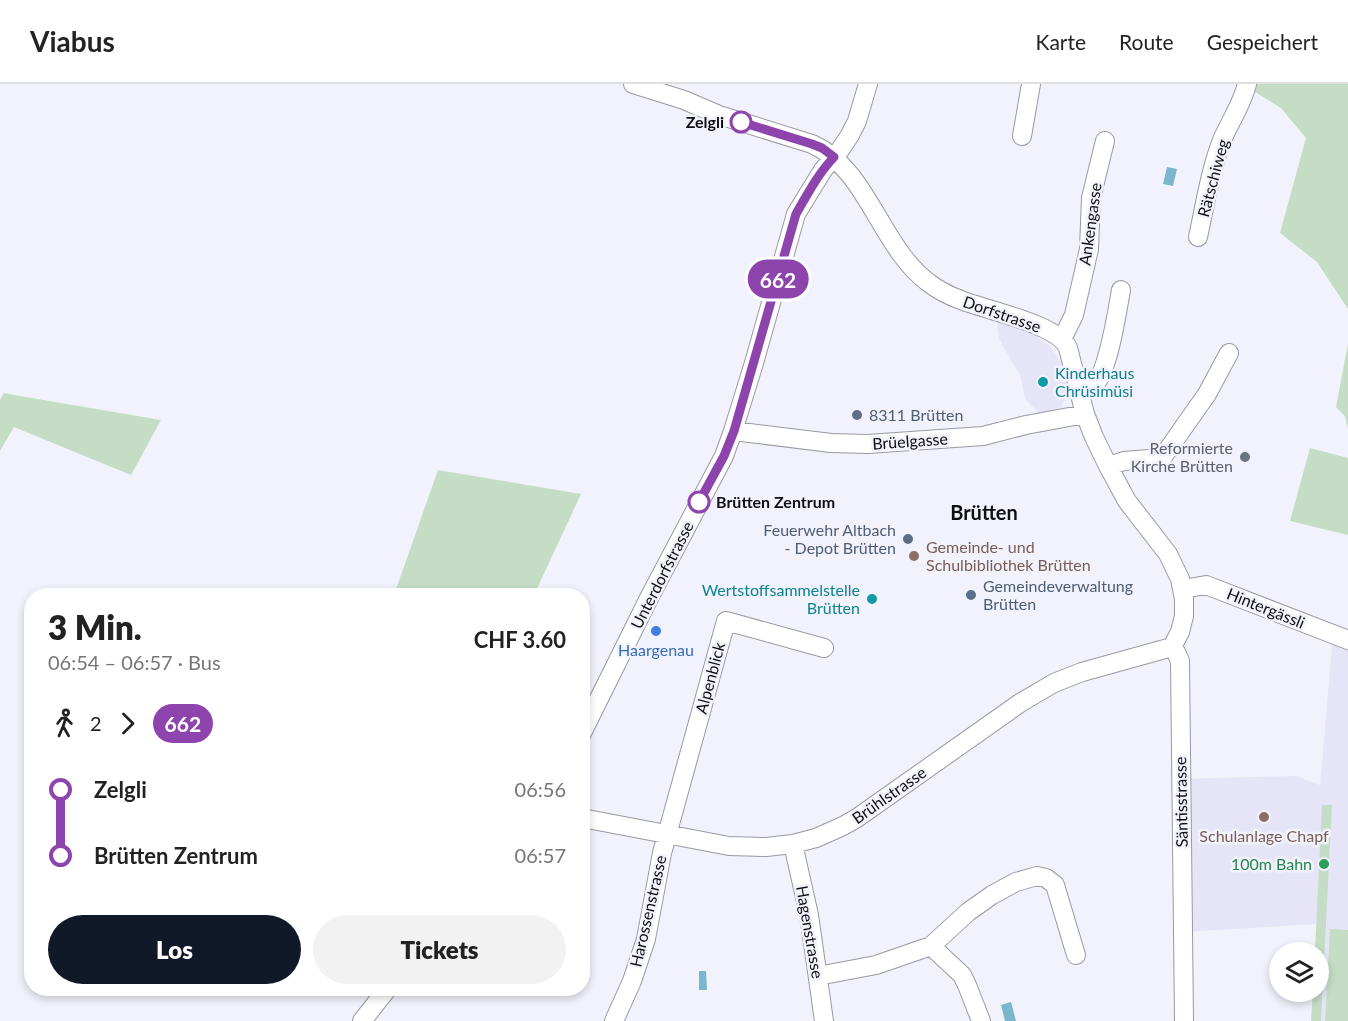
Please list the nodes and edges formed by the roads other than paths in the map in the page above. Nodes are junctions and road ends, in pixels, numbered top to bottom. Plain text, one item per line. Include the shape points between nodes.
1 (633, 84) edge
2 (868, 84) edge
3 (1031, 84) edge
4 (1246, 86) edge
5 (1022, 136) dead end
6 (1105, 141) dead end
7 (834, 157) junction
8 (1198, 237) dead end
9 (1120, 290) dead end
10 (1062, 339) junction
11 (1229, 353) dead end
12 (1080, 392) junction
13 (1086, 414) junction
14 (734, 431) junction
15 (1108, 466) junction
16 (1183, 589) junction
17 (1348, 640) edge
18 (1172, 647) junction
19 (824, 648) dead end
20 (590, 717) edge
21 (590, 819) edge
22 (667, 833) junction
23 (793, 844) junction
24 (932, 946) junction
25 (1076, 955) dead end
26 (818, 976) junction
27 (382, 996) edge
28 (362, 1021) edge
29 (614, 1021) edge
30 (824, 1021) edge
31 (981, 1021) edge
32 (1184, 1021) edge

1 - 7 street via 812,144
2 - 7 street, Unterdorfstrasse via 854,128
3 - 5 street
4 - 8 street, Rätschiweg via 1215,161
6 - 10 street, Ankengasse via 1091,198 1089,249 1074,315
7 - 10 street, Dorfstrasse via 903,257 930,284 954,298 1029,322
7 - 14 street, Unterdorfstrasse via 796,214
9 - 12 street via 1102,372 1094,385
10 - 12 street, Dorfstrasse
11 - 15 street via 1212,386 1162,458
12 - 13 street, Dorfstrasse
13 - 14 street, Brüelgasse via 983,436 868,444
13 - 15 street, Dorfstrasse
14 - 20 street, Unterdorfstrasse
15 - 16 street, Dorfstrasse via 1127,501 1168,554
16 - 17 street, Hintergässli via 1206,585
16 - 18 street via 1183,624
18 - 23 street, Brühlstrasse via 1054,683 850,822
18 - 32 street, Säntisstrasse via 1180,661
19 - 22 street, Alpenblick via 726,621
21 - 22 street, Brühlstrasse
22 - 23 street, Brühlstrasse via 729,846
22 - 29 street, Harossenstrasse via 646,939
23 - 26 street, Hagenstrasse
24 - 25 street via 992,895 1037,876 1055,885
24 - 26 street via 876,965
24 - 31 street via 962,975
26 - 30 street, Hagenstrasse
27 - 28 street

